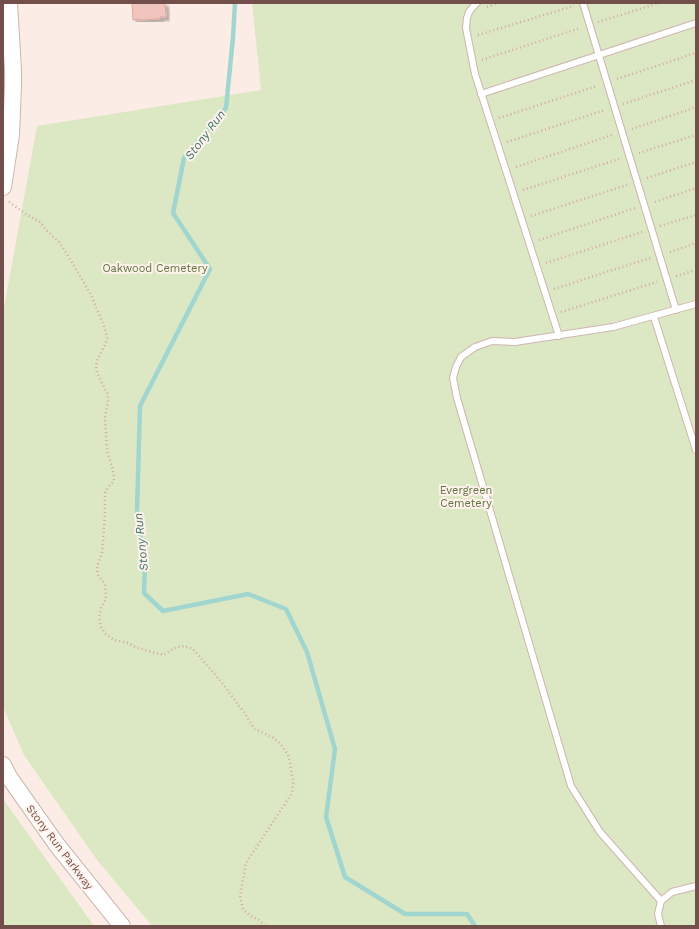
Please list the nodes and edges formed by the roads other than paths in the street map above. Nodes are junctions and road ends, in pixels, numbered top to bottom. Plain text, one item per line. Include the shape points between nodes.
1 (9, 3) edge
2 (477, 3) edge
3 (583, 3) edge
4 (696, 23) edge
5 (598, 55) junction
6 (481, 94) junction
7 (3, 187) edge
8 (696, 304) edge
9 (676, 310) junction
10 (654, 317) junction
11 (559, 336) junction
12 (696, 450) edge
13 (3, 765) edge
14 (696, 886) edge
15 (661, 900) junction
16 (122, 926) edge
17 (661, 926) edge

1 - 7 street via 13,70 11,135
2 - 6 lane via 467,18 466,28
3 - 5 lane
4 - 5 lane
5 - 6 lane
5 - 9 lane
6 - 11 lane
8 - 9 lane
9 - 10 lane
10 - 11 lane
10 - 12 lane
11 - 15 lane via 515,342 492,341 475,347 461,357 453,378 571,786 600,832
13 - 16 street, Stony Run Parkway via 57,845
14 - 15 lane via 672,892
15 - 17 lane via 658,914

